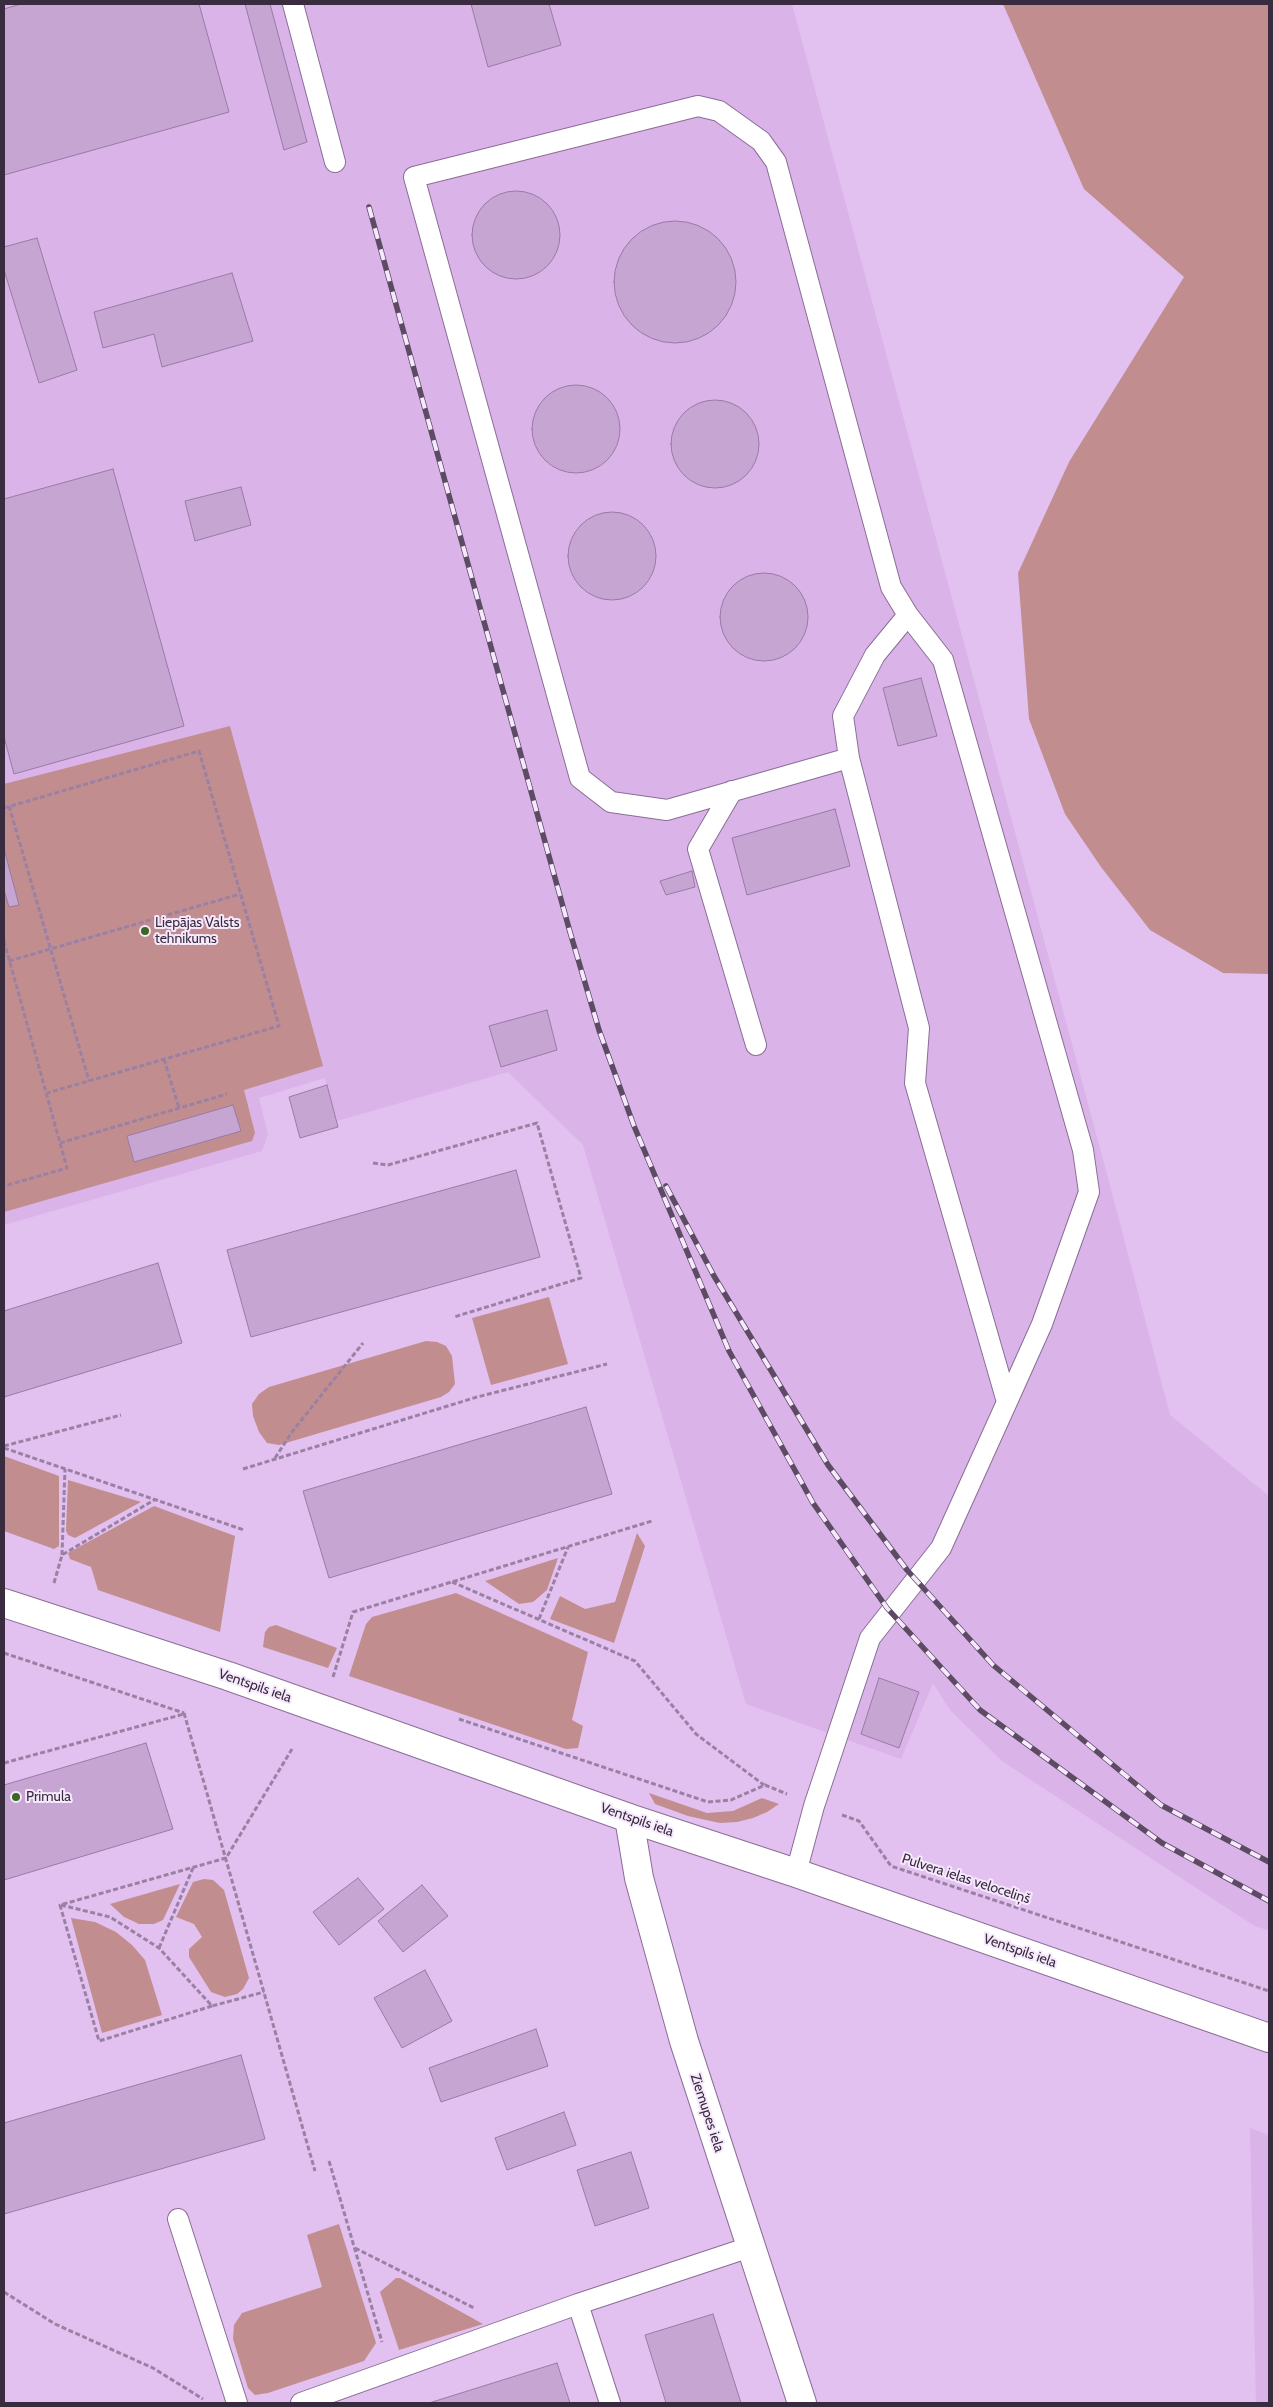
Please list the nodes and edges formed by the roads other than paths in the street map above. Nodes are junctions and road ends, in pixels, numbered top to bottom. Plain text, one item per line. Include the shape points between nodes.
1 (293, 4) edge
2 (335, 162) dead end
3 (908, 615) junction
4 (849, 758) junction
5 (732, 791) junction
6 (756, 1045) dead end
7 (1007, 1402) junction
8 (4, 1603) edge
9 (629, 1818) junction
10 (796, 1873) junction
11 (1269, 2038) edge
12 (178, 2219) dead end
13 (750, 2247) junction
14 (578, 2304) junction
15 (237, 2403) edge
16 (302, 2403) edge
17 (610, 2403) edge
18 (802, 2403) edge

1 - 2 lane
3 - 4 lane via 875,656 843,716
3 - 5 lane via 891,587 776,162 761,141 719,111 698,106 414,177 580,778 611,802 667,810
3 - 7 lane via 943,660 1084,1158 1089,1192 1042,1324
4 - 5 lane
4 - 7 lane via 919,1028 915,1083
5 - 6 lane via 698,849
7 - 10 lane via 941,1548 870,1638 814,1806
8 - 9 street, Ventspils iela via 228,1676
9 - 10 street, Ventspils iela
9 - 13 street, Ziemupes iela via 639,1878 684,2041
10 - 11 street, Ventspils iela
12 - 15 lane
13 - 14 lane
13 - 18 street, Ziemupes iela
14 - 16 lane
14 - 17 lane

